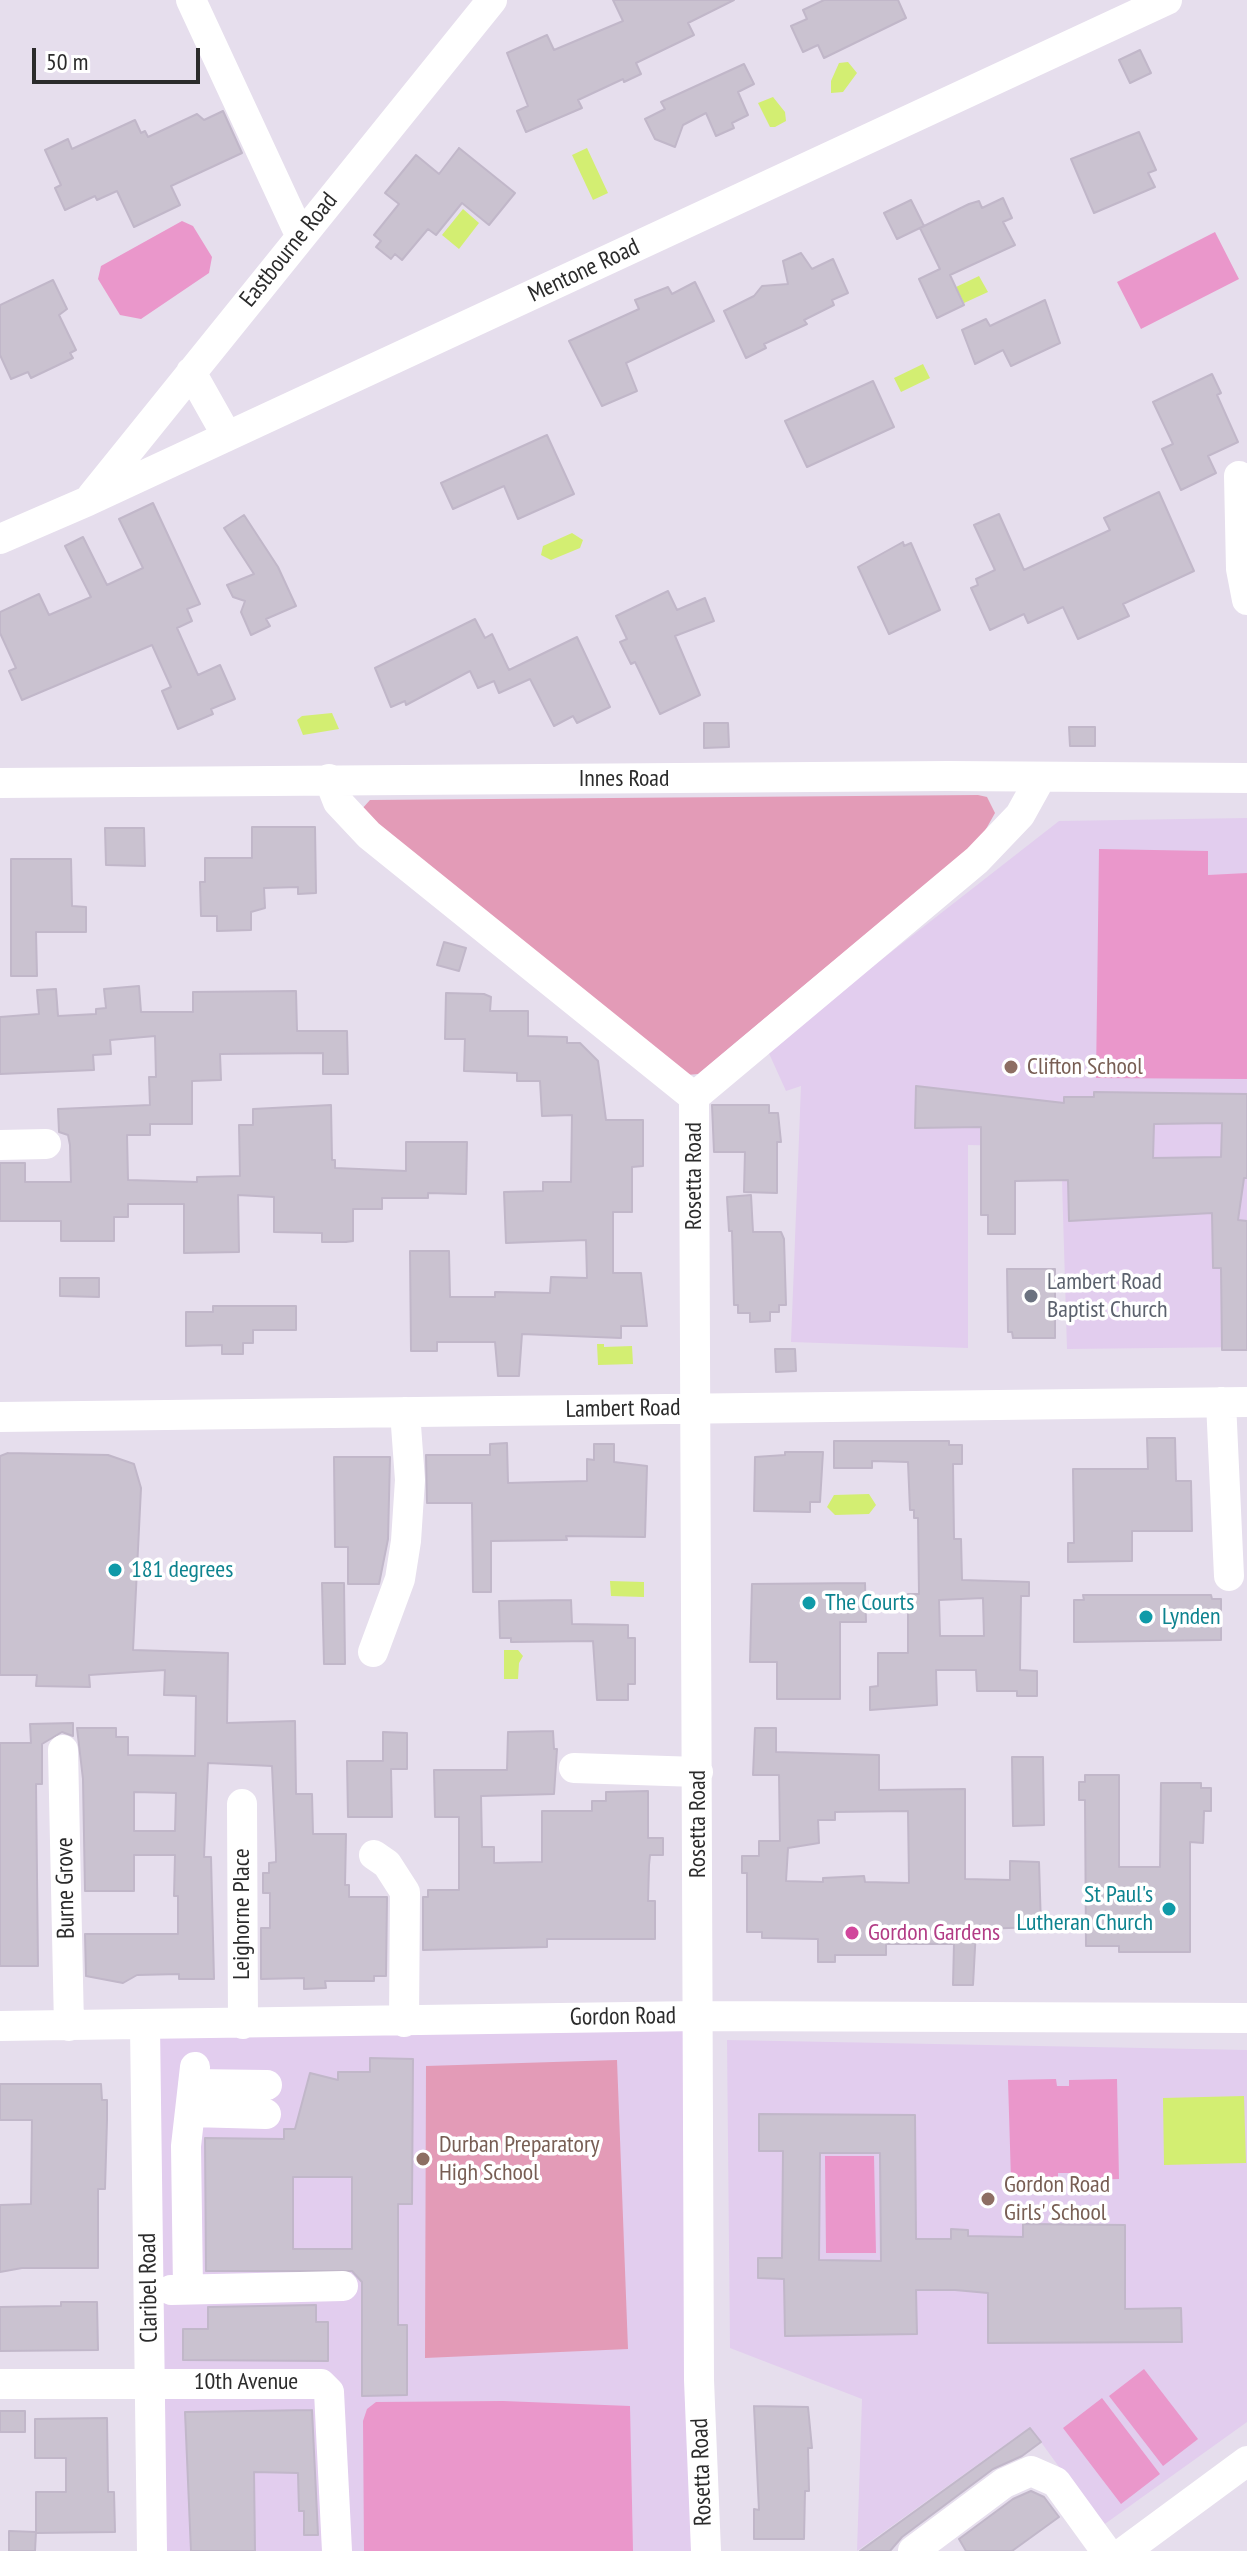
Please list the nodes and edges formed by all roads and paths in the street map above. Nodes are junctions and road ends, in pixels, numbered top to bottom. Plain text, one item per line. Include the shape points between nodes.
1 (191, 0) edge
2 (492, 0) edge
3 (1167, 0) edge
4 (300, 235) junction
5 (191, 372) junction
6 (227, 436) junction
7 (1239, 476) dead end
8 (88, 501) junction
9 (0, 539) edge
10 (1247, 600) edge
11 (1247, 778) edge
12 (329, 779) junction
13 (1040, 779) junction
14 (0, 783) edge
15 (694, 1097) junction
16 (46, 1144) dead end
17 (0, 1145) edge
18 (1234, 1402) edge
19 (695, 1408) junction
20 (405, 1412) junction
21 (0, 1417) edge
22 (1229, 1576) dead end
23 (373, 1652) dead end
24 (63, 1750) dead end
25 (574, 1768) dead end
26 (698, 1772) junction
27 (242, 1804) dead end
28 (374, 1855) dead end
29 (699, 2016) junction
30 (1247, 2018) edge
31 (404, 2022) junction
32 (243, 2024) junction
33 (0, 2026) edge
34 (69, 2026) junction
35 (145, 2026) junction
36 (267, 2099) dead end
37 (343, 2286) dead end
38 (188, 2288) junction
39 (149, 2293) junction
40 (150, 2383) junction
41 (0, 2384) edge
42 (1247, 2461) edge
43 (1135, 2549) edge
44 (152, 2551) edge
45 (337, 2551) edge
46 (706, 2551) edge
47 (913, 2551) edge
48 (1106, 2551) edge

1 - 4 street
2 - 4 street, Eastbourne Road
3 - 6 street, Mentone Road
4 - 5 street, Eastbourne Road
5 - 6 street
5 - 8 street, Eastbourne Road
6 - 8 street, Mentone Road
7 - 10 street
8 - 9 street, Mentone Road
11 - 13 street, Innes Road
12 - 13 street, Innes Road
12 - 14 street, Innes Road
12 - 15 street, Rosetta Road via 338,802 360,827
13 - 15 street, Rosetta Road via 1011,826 977,860
15 - 19 street, Rosetta Road
16 - 17 street
18 - 19 street, Lambert Road
18 - 22 street
19 - 20 street, Lambert Road
19 - 26 street, Rosetta Road
20 - 21 street, Lambert Road
20 - 23 street via 410,1480 406,1541 400,1579
24 - 34 street, Burne Grove
25 - 26 street
26 - 29 street, Rosetta Road
27 - 32 street, Leighorne Place
28 - 31 street via 387,1864 405,1892
29 - 30 street, Gordon Road
29 - 31 street, Gordon Road
29 - 46 street, Rosetta Road via 699,2380
31 - 32 street, Gordon Road
32 - 35 street, Gordon Road
33 - 34 street, Gordon Road
34 - 35 street, Gordon Road
35 - 39 street, Claribel Road
36 - 38 street via 193,2088 186,2146
37 - 38 street
38 - 39 street
39 - 40 street, Claribel Road
40 - 41 street, 10th Avenue
40 - 44 street, Claribel Road
40 - 45 street, 10th Avenue via 321,2384 329,2392
42 - 43 street
47 - 48 street via 1004,2483 1031,2471 1056,2482

